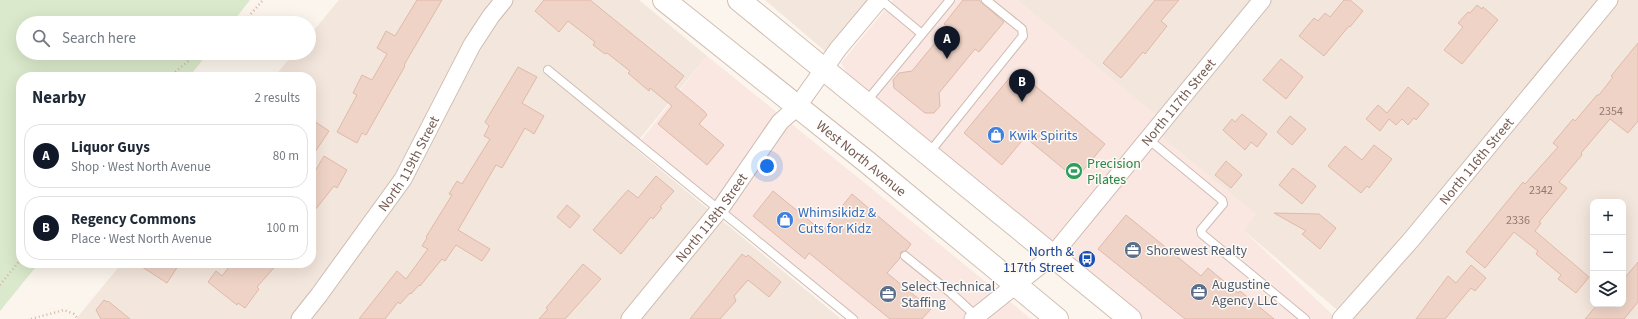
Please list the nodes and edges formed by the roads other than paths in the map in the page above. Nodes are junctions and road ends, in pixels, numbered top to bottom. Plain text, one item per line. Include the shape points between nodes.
1 (504, 0) edge
2 (664, 0) edge
3 (739, 0) edge
4 (880, 0) edge
5 (950, 0) edge
6 (986, 0) edge
7 (1262, 0) edge
8 (1609, 0) edge
9 (922, 34) junction
10 (824, 69) junction
11 (548, 70) dead end
12 (865, 103) junction
13 (797, 107) junction
14 (1148, 139) junction
15 (928, 154) junction
16 (720, 209) junction
17 (905, 256) dead end
18 (1052, 256) junction
19 (1016, 284) junction
20 (976, 318) edge
21 (300, 319) edge
22 (630, 319) edge
23 (853, 319) edge
24 (1057, 319) edge
25 (1130, 319) edge
26 (1305, 319) edge
27 (1340, 319) edge

1 - 21 street, North 119th Street via 472,45 404,180
2 - 13 main road, West North Avenue
3 - 10 main road
4 - 9 lane
4 - 10 street, North 118th Street
5 - 9 lane
6 - 15 lane via 1022,29 1023,36
7 - 14 street, North 117th Street
8 - 27 street, North 116th Street via 1411,240
9 - 12 lane
10 - 12 main road
10 - 13 street, North 118th Street
11 - 16 lane
12 - 15 main road
13 - 16 street, North 118th Street via 780,122
13 - 19 main road, West North Avenue
14 - 18 street, North 117th Street
14 - 26 lane via 1222,200 1223,204 1201,230 1202,234
15 - 18 main road
16 - 22 street, North 118th Street
16 - 23 lane
17 - 20 lane via 951,293
18 - 19 street, North 117th Street
18 - 25 main road
19 - 20 street, North 117th Street
19 - 24 main road, West North Avenue

